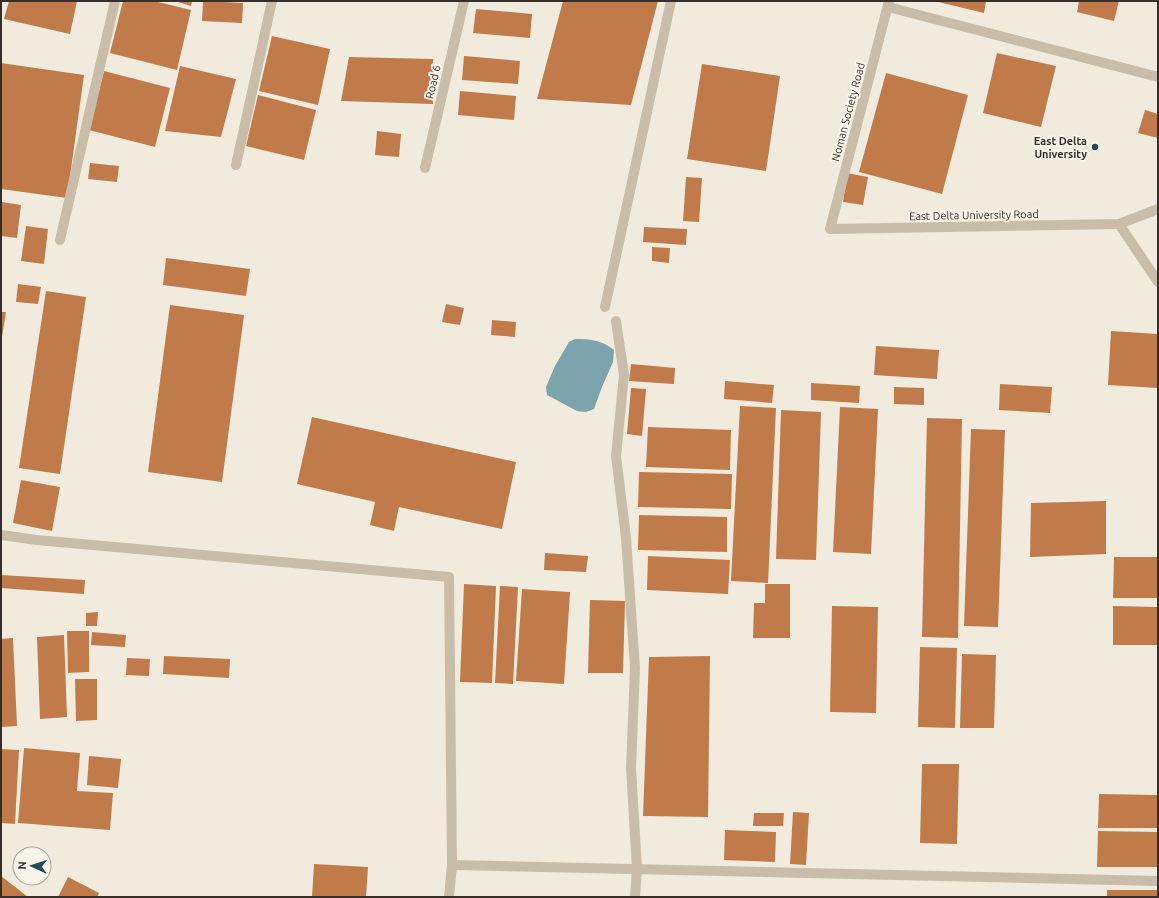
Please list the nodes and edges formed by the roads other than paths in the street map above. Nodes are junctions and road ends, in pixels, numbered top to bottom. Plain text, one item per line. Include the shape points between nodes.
1 (115, 1) edge
2 (272, 1) edge
3 (464, 1) edge
4 (671, 1) edge
5 (889, 4) edge
6 (1158, 77) edge
7 (236, 165) dead end
8 (425, 168) dead end
9 (1158, 209) edge
10 (1119, 224) junction
11 (830, 230) joint
12 (60, 240) dead end
13 (1158, 282) edge
14 (605, 307) dead end
15 (616, 321) dead end
16 (1, 535) edge
17 (452, 865) junction
18 (637, 869) junction
19 (1158, 881) edge
20 (449, 897) edge
21 (635, 897) edge

1 - 12 street
2 - 7 street
3 - 8 street, Road 6
4 - 14 street
5 - 6 street
5 - 11 street, Noman Society Road
9 - 10 street, East Delta University Road
10 - 11 street, East Delta University Road
10 - 13 street
15 - 18 street via 624,375 616,456 626,538 636,668 631,768
16 - 17 street via 449,577
17 - 18 street
17 - 20 street
18 - 19 street
18 - 21 street

